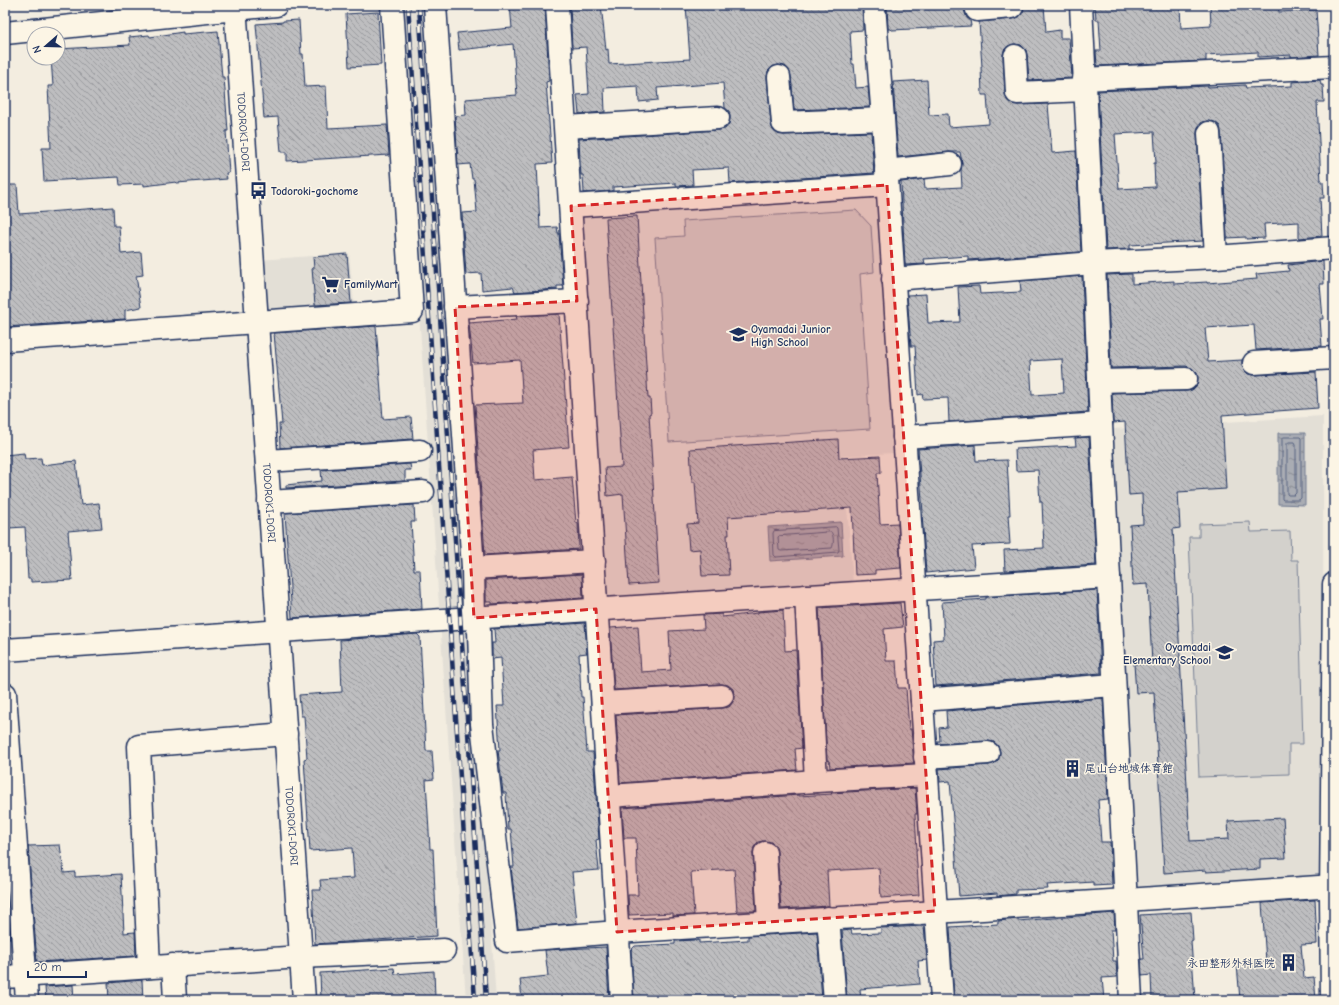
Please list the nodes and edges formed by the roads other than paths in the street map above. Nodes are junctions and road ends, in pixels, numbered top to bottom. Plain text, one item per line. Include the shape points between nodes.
1 (276, 5) edge
2 (392, 5) edge
3 (435, 5) edge
4 (557, 5) edge
5 (874, 5) edge
6 (976, 5) edge
7 (1081, 5) edge
8 (235, 7) edge
9 (1012, 8) dead end
10 (5, 33) edge
11 (1015, 56) dead end
12 (1334, 67) edge
13 (779, 77) dead end
14 (1085, 85) junction
15 (718, 118) dead end
16 (883, 119) junction
17 (566, 127) junction
18 (1209, 133) dead end
19 (950, 164) dead end
20 (887, 178) junction
21 (571, 206) junction
22 (1334, 248) edge
23 (1216, 257) junction
24 (1094, 263) junction
25 (893, 279) junction
26 (577, 301) junction
27 (455, 307) junction
28 (257, 322) junction
29 (5, 340) edge
30 (1334, 358) edge
31 (1254, 363) dead end
32 (1186, 379) dead end
33 (1099, 381) junction
34 (1101, 424) junction
35 (904, 437) junction
36 (420, 451) dead end
37 (267, 461) junction
38 (423, 492) dead end
39 (270, 502) junction
40 (594, 560) junction
41 (473, 568) junction
42 (1109, 576) junction
43 (1334, 584) edge
44 (915, 589) junction
45 (806, 596) junction
46 (596, 609) junction
47 (474, 618) junction
48 (278, 632) junction
49 (5, 650) edge
50 (1114, 686) junction
51 (5, 694) edge
52 (722, 696) dead end
53 (922, 700) junction
54 (603, 703) junction
55 (1334, 705) edge
56 (286, 734) junction
57 (988, 753) dead end
58 (926, 766) junction
59 (816, 781) junction
60 (610, 796) junction
61 (765, 853) dead end
62 (1333, 886) edge
63 (1126, 900) junction
64 (935, 911) junction
65 (828, 918) junction
66 (769, 922) junction
67 (617, 932) junction
68 (444, 950) dead end
69 (301, 957) junction
70 (173, 965) junction
71 (149, 967) junction
72 (15, 976) edge
73 (27, 1000) edge
74 (176, 1000) edge
75 (304, 1000) edge
76 (622, 1000) edge
77 (835, 1000) edge
78 (942, 1000) edge
79 (1131, 1000) edge
80 (1332, 1000) edge

1 - 8 street
2 - 28 street via 412,311
3 - 27 street
4 - 17 street
5 - 16 street
6 - 9 street via 977,10
7 - 14 street
8 - 10 street
8 - 28 street, TODOROKI-DORI
11 - 14 street via 1017,94
12 - 14 street
13 - 16 street via 783,123
14 - 24 street
15 - 17 street
16 - 20 street
17 - 21 street
18 - 23 street
19 - 20 street
20 - 21 street
20 - 25 street
21 - 26 street
22 - 23 street
23 - 24 street
24 - 25 street
24 - 33 street
25 - 35 street
26 - 27 street
26 - 40 street
27 - 41 street
28 - 29 street
28 - 37 street, TODOROKI-DORI
30 - 31 street
32 - 33 street
33 - 34 street
34 - 35 street
34 - 42 street
35 - 44 street
36 - 37 street
37 - 39 street, TODOROKI-DORI
38 - 39 street
39 - 48 street, TODOROKI-DORI
40 - 41 street
40 - 46 street
41 - 47 street
42 - 44 street
42 - 50 street
43 - 55 street
44 - 45 street
44 - 53 street
45 - 46 street
45 - 59 street
46 - 47 street
46 - 54 street
47 - 48 street
47 - 67 street via 479,631 482,724 507,941
48 - 49 street
48 - 56 street, TODOROKI-DORI
50 - 53 street
50 - 63 street
51 - 72 street
52 - 54 street
53 - 58 street
54 - 60 street
55 - 62 street
56 - 69 street, TODOROKI-DORI
56 - 71 street via 139,746
57 - 58 street
58 - 59 street
58 - 64 street
59 - 60 street
60 - 67 street
61 - 66 street
62 - 63 street
62 - 80 street
63 - 64 street
63 - 79 street
64 - 65 street
64 - 78 street
65 - 66 street
65 - 77 street
66 - 67 street
67 - 76 street
68 - 69 street
69 - 70 street
69 - 75 street, TODOROKI-DORI
70 - 71 street
70 - 74 street
71 - 72 street
72 - 73 street

